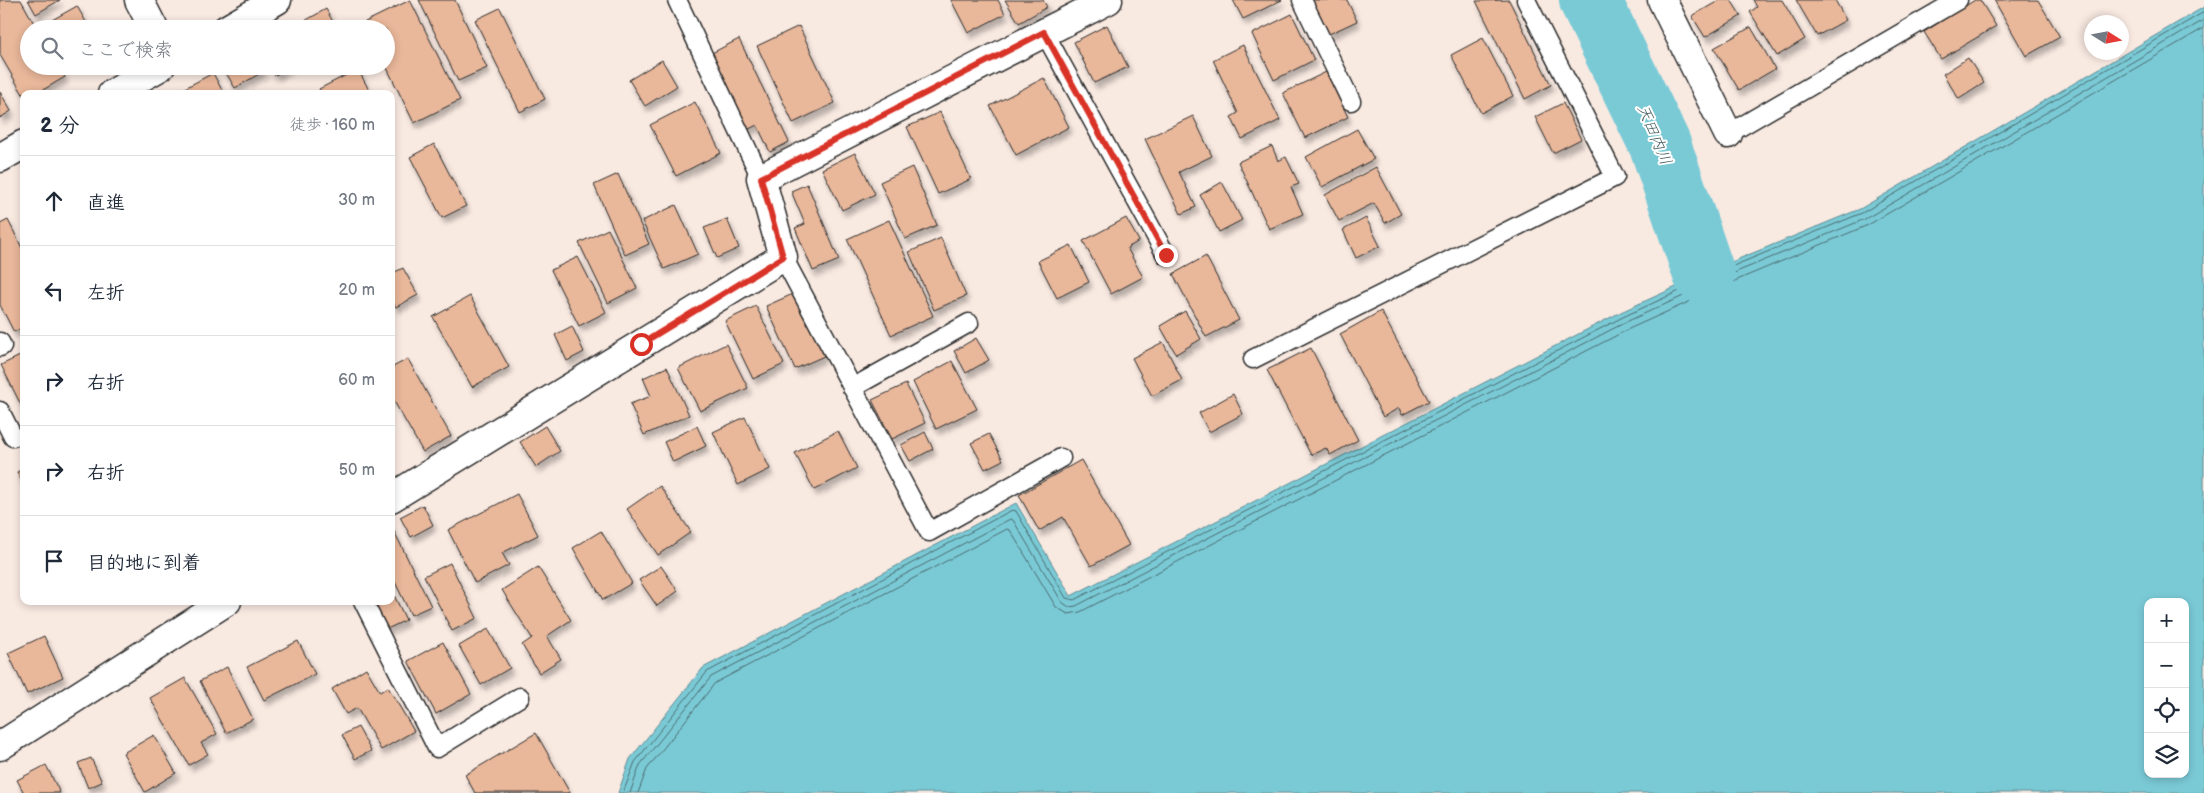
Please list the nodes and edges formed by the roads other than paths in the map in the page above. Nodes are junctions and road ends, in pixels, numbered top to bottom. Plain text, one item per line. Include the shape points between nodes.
1 (139, 0) edge
2 (277, 0) edge
3 (677, 0) edge
4 (1108, 0) edge
5 (1302, 0) edge
6 (1526, 0) edge
7 (1662, 0) edge
8 (1958, 0) edge
9 (149, 20) edge
10 (243, 20) edge
11 (1044, 32) junction
12 (145, 75) edge
13 (119, 90) edge
14 (1351, 101) dead end
15 (1728, 134) joint
16 (20, 146) edge
17 (0, 158) edge
18 (761, 178) junction
19 (1166, 255) dead end
20 (783, 257) junction
21 (969, 323) dead end
22 (0, 342) edge
23 (0, 347) edge
24 (1253, 359) dead end
25 (852, 388) junction
26 (0, 411) edge
27 (13, 438) dead end
28 (1061, 458) dead end
29 (395, 496) edge
30 (222, 605) edge
31 (365, 605) edge
32 (520, 697) dead end
33 (0, 746) edge

1 - 9 main road
2 - 10 main road
3 - 18 lane
4 - 11 main road
5 - 14 lane
6 - 24 lane via 1616,177
7 - 15 main road
8 - 15 lane
11 - 18 main road
11 - 19 lane
12 - 13 main road
16 - 17 main road
18 - 20 main road
20 - 25 lane
20 - 29 main road
21 - 25 lane
22 - 23 lane
25 - 28 lane via 929,532
26 - 27 lane
30 - 33 main road
31 - 32 lane via 437,748

